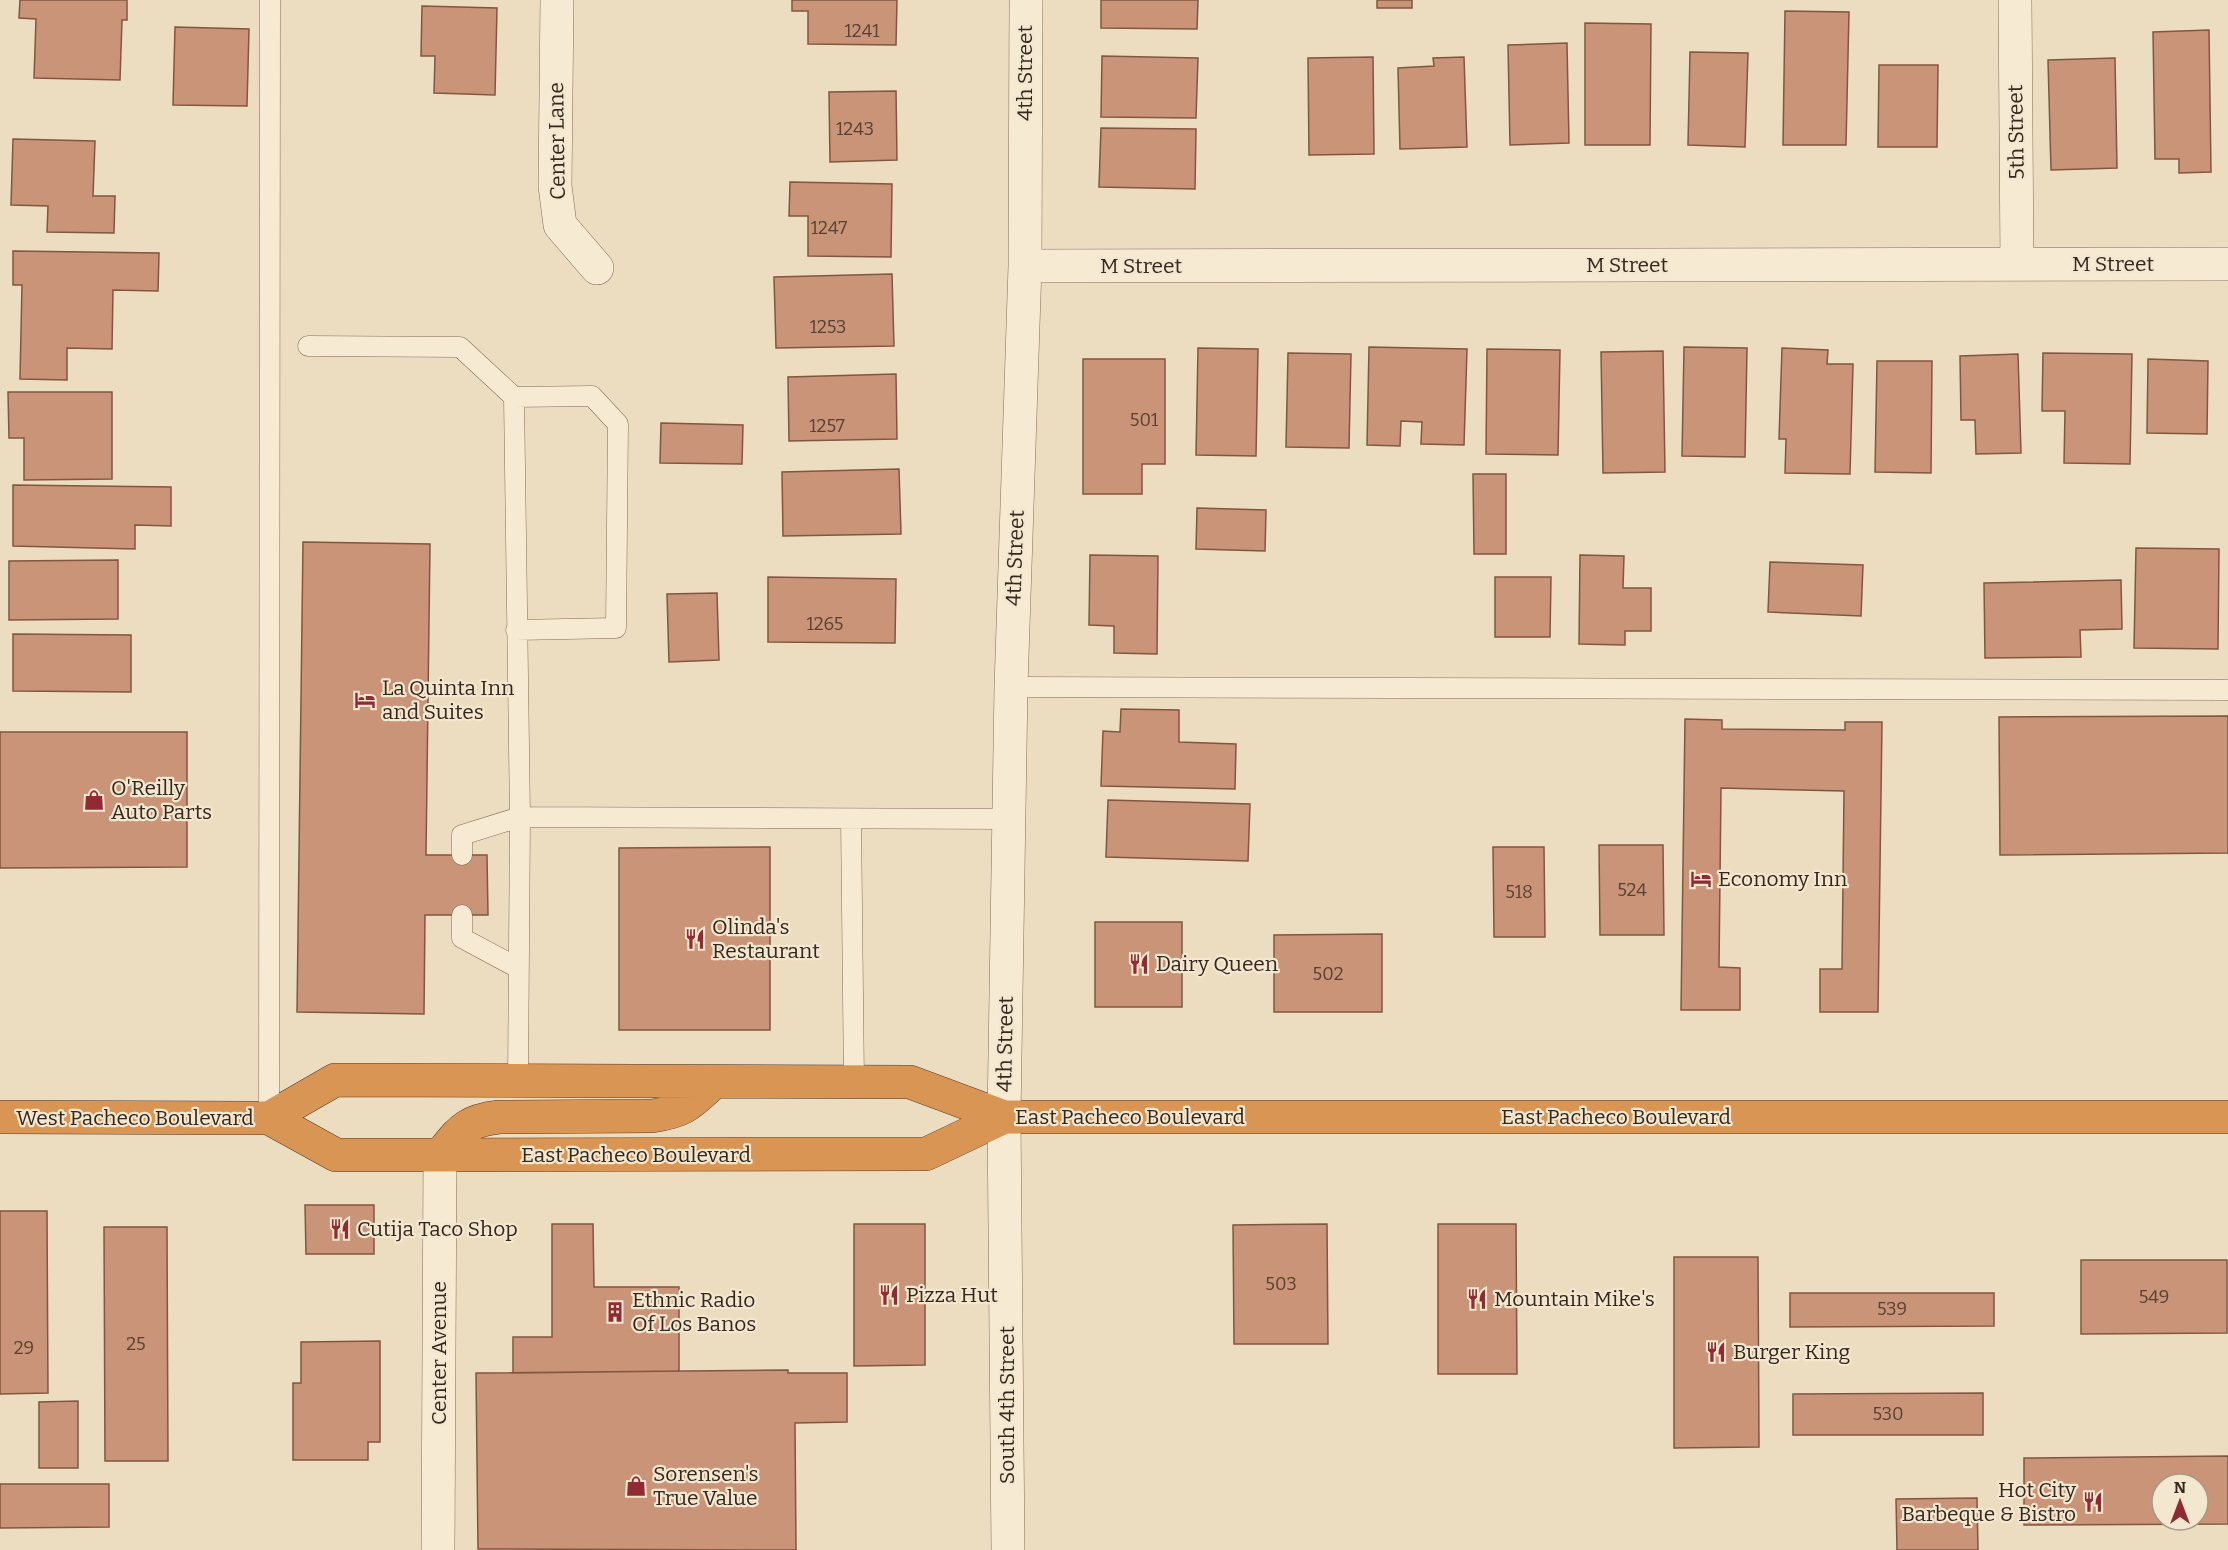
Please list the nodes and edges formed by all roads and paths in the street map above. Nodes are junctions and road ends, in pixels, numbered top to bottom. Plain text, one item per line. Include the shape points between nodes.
1 (270, 0) edge
2 (557, 0) edge
3 (1026, 0) edge
4 (2014, 0) edge
5 (2017, 264) junction
6 (2228, 264) edge
7 (1025, 266) junction
8 (597, 268) dead end
9 (308, 346) dead end
10 (514, 397) junction
11 (516, 630) junction
12 (1011, 687) junction
13 (2228, 690) edge
14 (520, 817) junction
15 (851, 819) junction
16 (1009, 819) junction
17 (462, 855) dead end
18 (462, 915) dead end
19 (518, 968) junction
20 (445, 1080) joint
21 (518, 1080) junction
22 (714, 1082) junction
23 (854, 1082) junction
24 (0, 1117) edge
25 (1004, 1117) junction
26 (2228, 1117) edge
27 (269, 1118) junction
28 (440, 1155) junction
29 (438, 1550) edge
30 (1008, 1550) edge

1 - 27 lane
2 - 8 street, Center Lane via 555,186 560,225
3 - 7 street, 4th Street
4 - 5 street, 5th Street
5 - 6 street, M Street
5 - 7 street, M Street
7 - 12 street, 4th Street
9 - 10 lane via 460,347
10 - 11 lane
10 - 11 lane via 591,396 618,424 616,628
11 - 14 lane
12 - 13 lane
12 - 16 street, 4th Street
14 - 15 lane
14 - 17 lane via 462,835
14 - 19 lane
15 - 16 lane
15 - 23 lane
16 - 25 street, 4th Street
18 - 19 lane via 462,938
19 - 21 lane
20 - 21 highway, East Pacheco Boulevard
20 - 27 highway, West Pacheco Boulevard via 335,1080
21 - 22 highway, East Pacheco Boulevard
22 - 23 highway, East Pacheco Boulevard
22 - 28 highway via 690,1105 675,1113 477,1120 462,1129
23 - 25 highway, East Pacheco Boulevard via 910,1082
24 - 27 highway, West Pacheco Boulevard
25 - 26 highway, East Pacheco Boulevard
25 - 28 highway, East Pacheco Boulevard via 926,1154
25 - 30 street, South 4th Street
27 - 28 highway, West Pacheco Boulevard via 336,1155
28 - 29 street, Center Avenue

